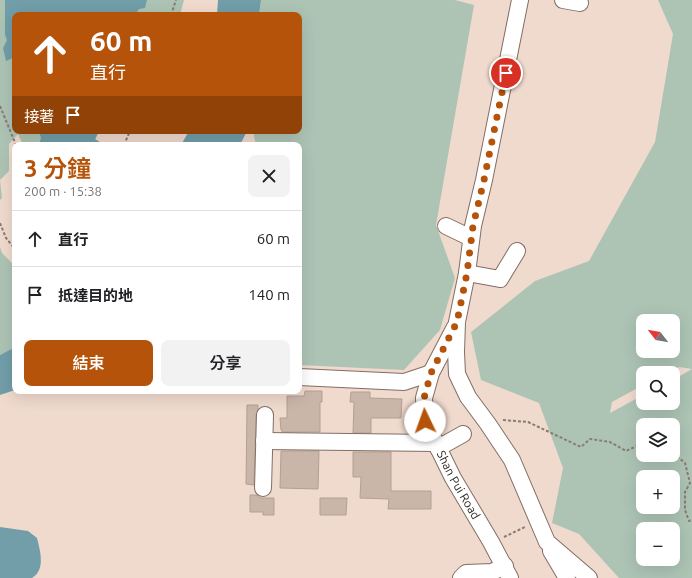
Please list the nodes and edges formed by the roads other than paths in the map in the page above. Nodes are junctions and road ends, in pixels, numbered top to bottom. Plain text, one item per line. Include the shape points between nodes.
1 (520, 0) edge
2 (563, 0) edge
3 (580, 3) dead end
4 (446, 226) dead end
5 (471, 238) junction
6 (517, 251) dead end
7 (467, 273) junction
8 (457, 322) junction
9 (431, 373) junction
10 (302, 377) edge
11 (265, 415) dead end
12 (462, 434) dead end
13 (264, 441) junction
14 (437, 445) junction
15 (263, 488) dead end
16 (547, 542) junction
17 (507, 572) edge
18 (461, 578) edge
19 (567, 578) edge
20 (589, 578) edge

1 - 5 street
2 - 3 street
4 - 5 street
5 - 7 street
6 - 7 street via 500,278
7 - 8 street
8 - 9 street, Shan Pui Road
8 - 16 street via 457,374 468,397 512,460
9 - 10 street via 404,382
9 - 14 street, Shan Pui Road via 424,398 425,421
11 - 13 street
12 - 14 street
13 - 14 street
13 - 15 street
14 - 17 street, Shan Pui Road
16 - 19 street
16 - 20 street
17 - 18 street via 466,573

